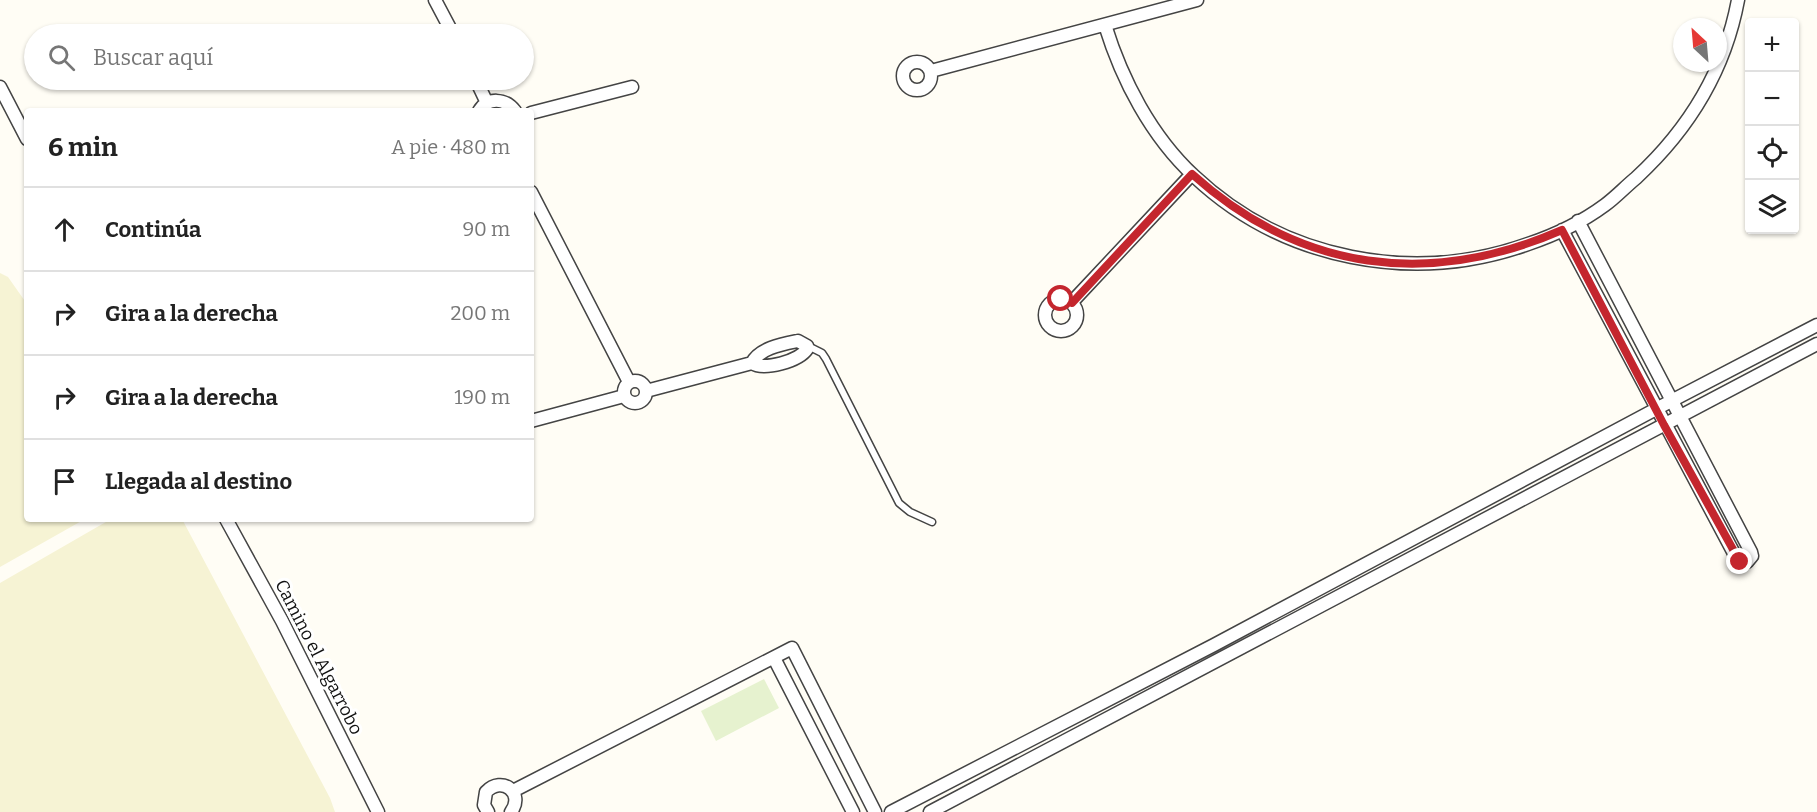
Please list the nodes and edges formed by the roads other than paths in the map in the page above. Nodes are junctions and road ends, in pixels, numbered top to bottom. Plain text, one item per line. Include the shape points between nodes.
1 (435, 0) edge
2 (1197, 0) edge
3 (1738, 0) edge
4 (448, 24) edge
5 (1105, 25) junction
6 (931, 72) dead end
7 (0, 87) edge
8 (632, 87) dead end
9 (479, 90) edge
10 (483, 107) edge
11 (513, 108) edge
12 (534, 112) edge
13 (24, 133) edge
14 (1192, 174) junction
15 (534, 198) edge
16 (1578, 221) junction
17 (1562, 230) junction
18 (1072, 303) dead end
19 (1817, 325) edge
20 (1817, 344) edge
21 (807, 345) joint
22 (629, 382) junction
23 (646, 391) junction
24 (624, 396) junction
25 (1673, 400) junction
26 (1656, 409) junction
27 (1682, 416) junction
28 (534, 420) edge
29 (1664, 425) junction
30 (228, 522) edge
31 (932, 522) dead end
32 (774, 658) junction
33 (513, 791) junction
34 (378, 812) edge
35 (488, 812) edge
36 (511, 812) edge
37 (854, 812) edge
38 (875, 812) edge
39 (891, 812) edge
40 (930, 812) edge

1 - 4 street
2 - 5 street
3 - 16 street via 1719,63 1685,124 1646,168 1604,206
5 - 6 street
5 - 14 street via 1135,96 1161,137
7 - 13 street
8 - 12 street
9 - 10 street
10 - 11 street via 500,100
14 - 17 street via 1225,202 1271,230 1367,261 1414,265 1461,261 1519,247
14 - 18 street
15 - 22 street
16 - 17 street
16 - 25 street
17 - 26 street
19 - 25 street
20 - 27 street
21 - 23 street via 798,358 766,367 752,363
21 - 31 lane via 826,359 899,503
22 - 23 street via 640,382
22 - 24 street
23 - 24 street via 638,403
24 - 28 street
25 - 26 street
25 - 27 street
26 - 29 street
26 - 39 street
27 - 29 street
27 - 29 street via 1751,552 1747,562 1737,560
29 - 40 street
30 - 34 street, Camino el Algarrobo
32 - 33 street
32 - 37 street
32 - 38 street via 792,648
33 - 35 street via 500,785 490,788 484,799
33 - 36 street via 516,801

